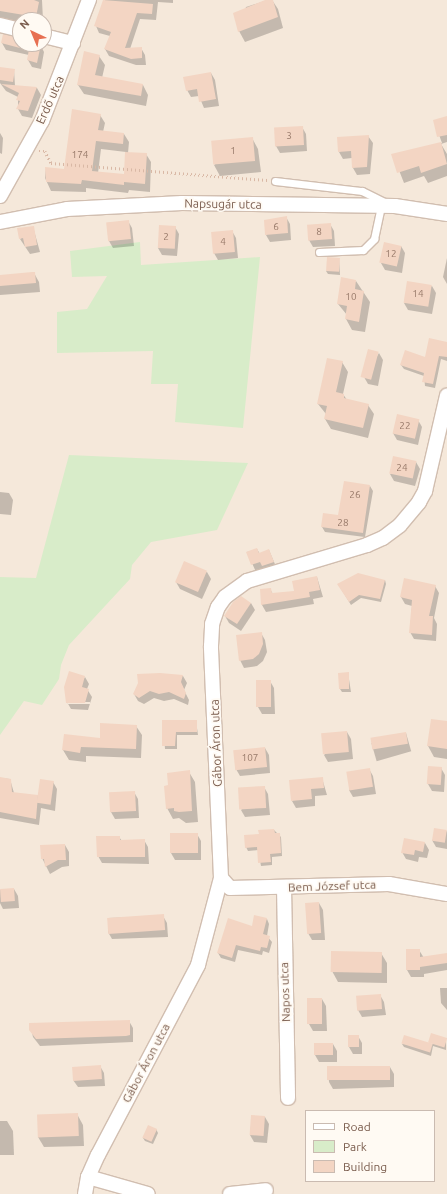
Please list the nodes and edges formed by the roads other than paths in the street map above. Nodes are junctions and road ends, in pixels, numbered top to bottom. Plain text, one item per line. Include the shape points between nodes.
1 (89, 0) edge
2 (0, 25) edge
3 (12, 28) edge
4 (52, 38) edge
5 (73, 43) junction
6 (275, 181) road end
7 (0, 196) edge
8 (388, 206) junction
9 (447, 214) edge
10 (0, 222) edge
11 (319, 252) dead end
12 (447, 396) edge
13 (221, 878) junction
14 (284, 887) junction
15 (447, 894) edge
16 (288, 1098) dead end
17 (88, 1177) junction
18 (266, 1190) dead end
19 (85, 1194) edge
20 (140, 1194) edge
21 (230, 1194) edge

1 - 5 street, Erdő utca
2 - 3 street
4 - 5 street
5 - 7 street, Erdő utca via 42,121
6 - 8 lane via 362,191
8 - 9 street, Napsugár utca
8 - 10 street, Napsugár utca via 193,203 127,205 67,209
8 - 11 lane via 374,239 363,250
12 - 13 street, Gábor Áron utca via 425,491 420,502 400,525 384,538 367,545 247,581 226,597 218,607 212,624 211,646
13 - 14 street, Bem József utca via 230,888
13 - 17 street, Gábor Áron utca via 195,971
14 - 15 street, Bem József utca via 389,884
14 - 16 street, Napos utca
17 - 19 street, Gábor Áron utca
17 - 20 street
18 - 21 street

